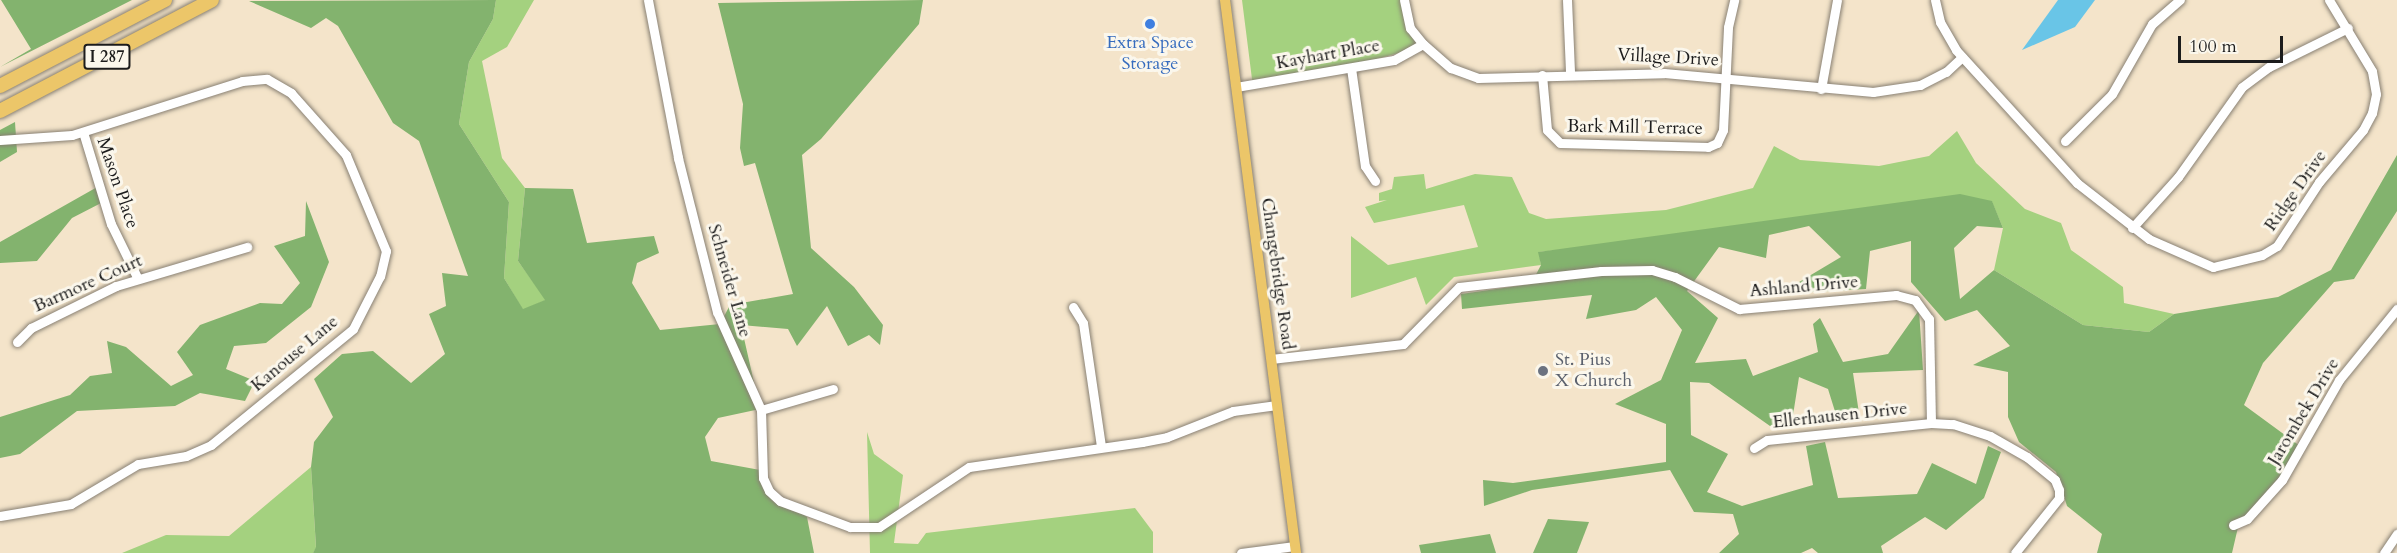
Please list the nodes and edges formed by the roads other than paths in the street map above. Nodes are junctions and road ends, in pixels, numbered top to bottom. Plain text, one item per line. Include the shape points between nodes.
1 (146, 0) edge
2 (165, 0) edge
3 (212, 0) edge
4 (648, 0) edge
5 (1225, 0) edge
6 (1404, 0) edge
7 (1567, 0) edge
8 (1734, 0) edge
9 (1837, 0) edge
10 (1935, 0) edge
11 (2180, 0) edge
12 (2329, 0) edge
13 (2348, 28) junction
14 (1423, 45) junction
15 (1962, 57) junction
16 (54, 58) junction
17 (1351, 68) junction
18 (1570, 73) junction
19 (1542, 75) junction
20 (1725, 78) junction
21 (0, 86) edge
22 (1236, 87) junction
23 (1821, 89) junction
24 (0, 111) edge
25 (83, 132) junction
26 (0, 140) edge
27 (2065, 141) dead end
28 (1375, 181) dead end
29 (2132, 228) junction
30 (247, 247) dead end
31 (137, 278) junction
32 (1072, 308) dead end
33 (2397, 309) edge
34 (17, 342) dead end
35 (1271, 359) junction
36 (833, 389) dead end
37 (1277, 405) junction
38 (760, 410) junction
39 (1931, 423) junction
40 (1101, 447) junction
41 (1754, 448) dead end
42 (0, 516) edge
43 (2233, 525) dead end
44 (2397, 534) edge
45 (1296, 549) edge
46 (1241, 553) edge
47 (2014, 553) edge
48 (2384, 553) edge

1 - 16 highway
2 - 16 highway, I 287
3 - 24 highway, I 287
4 - 38 street, Schneider Lane via 678,158 720,322
5 - 22 main road, Changebridge Road
6 - 14 street, Village Drive via 1410,28
7 - 18 street
8 - 20 street, Bark Mill Terrace
9 - 23 street
10 - 15 street, Ridge Drive via 1946,37
11 - 27 street via 2152,24 2112,94
12 - 13 street, Ridge Drive
13 - 29 street via 2269,67 2242,87 2178,177
13 - 29 street, Ridge Drive via 2375,80 2372,113 2363,130 2319,182 2277,246 2262,255 2208,266
14 - 17 street, Kayhart Place via 1405,56
14 - 19 street, Village Drive via 1445,64 1468,76
15 - 23 street, Village Drive via 1934,79 1906,88 1873,92
15 - 29 street, Ridge Drive via 2077,183
16 - 21 highway, I 287
17 - 22 street, Kayhart Place
17 - 28 street via 1365,166
18 - 19 street, Village Drive
18 - 20 street, Village Drive
19 - 20 street, Bark Mill Terrace via 1547,130 1556,141 1694,148 1713,145 1722,135
20 - 23 street, Village Drive
22 - 35 main road, Changebridge Road
25 - 26 street, Kanouse Lane
25 - 31 street, Mason Place via 111,224
25 - 42 street, Kanouse Lane via 242,81 272,81 291,93 346,155 382,236 383,267 363,313 345,337 210,445 186,456 138,464 71,504
30 - 31 street, Barmore Court
31 - 34 street, Barmore Court via 31,328
32 - 40 street via 1083,323
33 - 43 street, Jarombek Drive via 2339,380 2283,480 2247,519
35 - 37 main road, Changebridge Road
35 - 39 street, Ashland Drive via 1403,344 1459,287 1601,271 1652,270 1675,277 1739,309 1896,295 1915,300 1929,319
36 - 38 street
37 - 40 street, Schneider Lane via 1233,411 1167,436
37 - 45 main road, Changebridge Road
38 - 40 street, Schneider Lane via 761,469 769,491 787,504 850,527 888,524 969,467
39 - 41 street, Ellerhausen Drive via 1767,440
39 - 47 street via 1972,429 1996,440 2027,457 2055,480 2059,498
44 - 48 street
45 - 46 street

